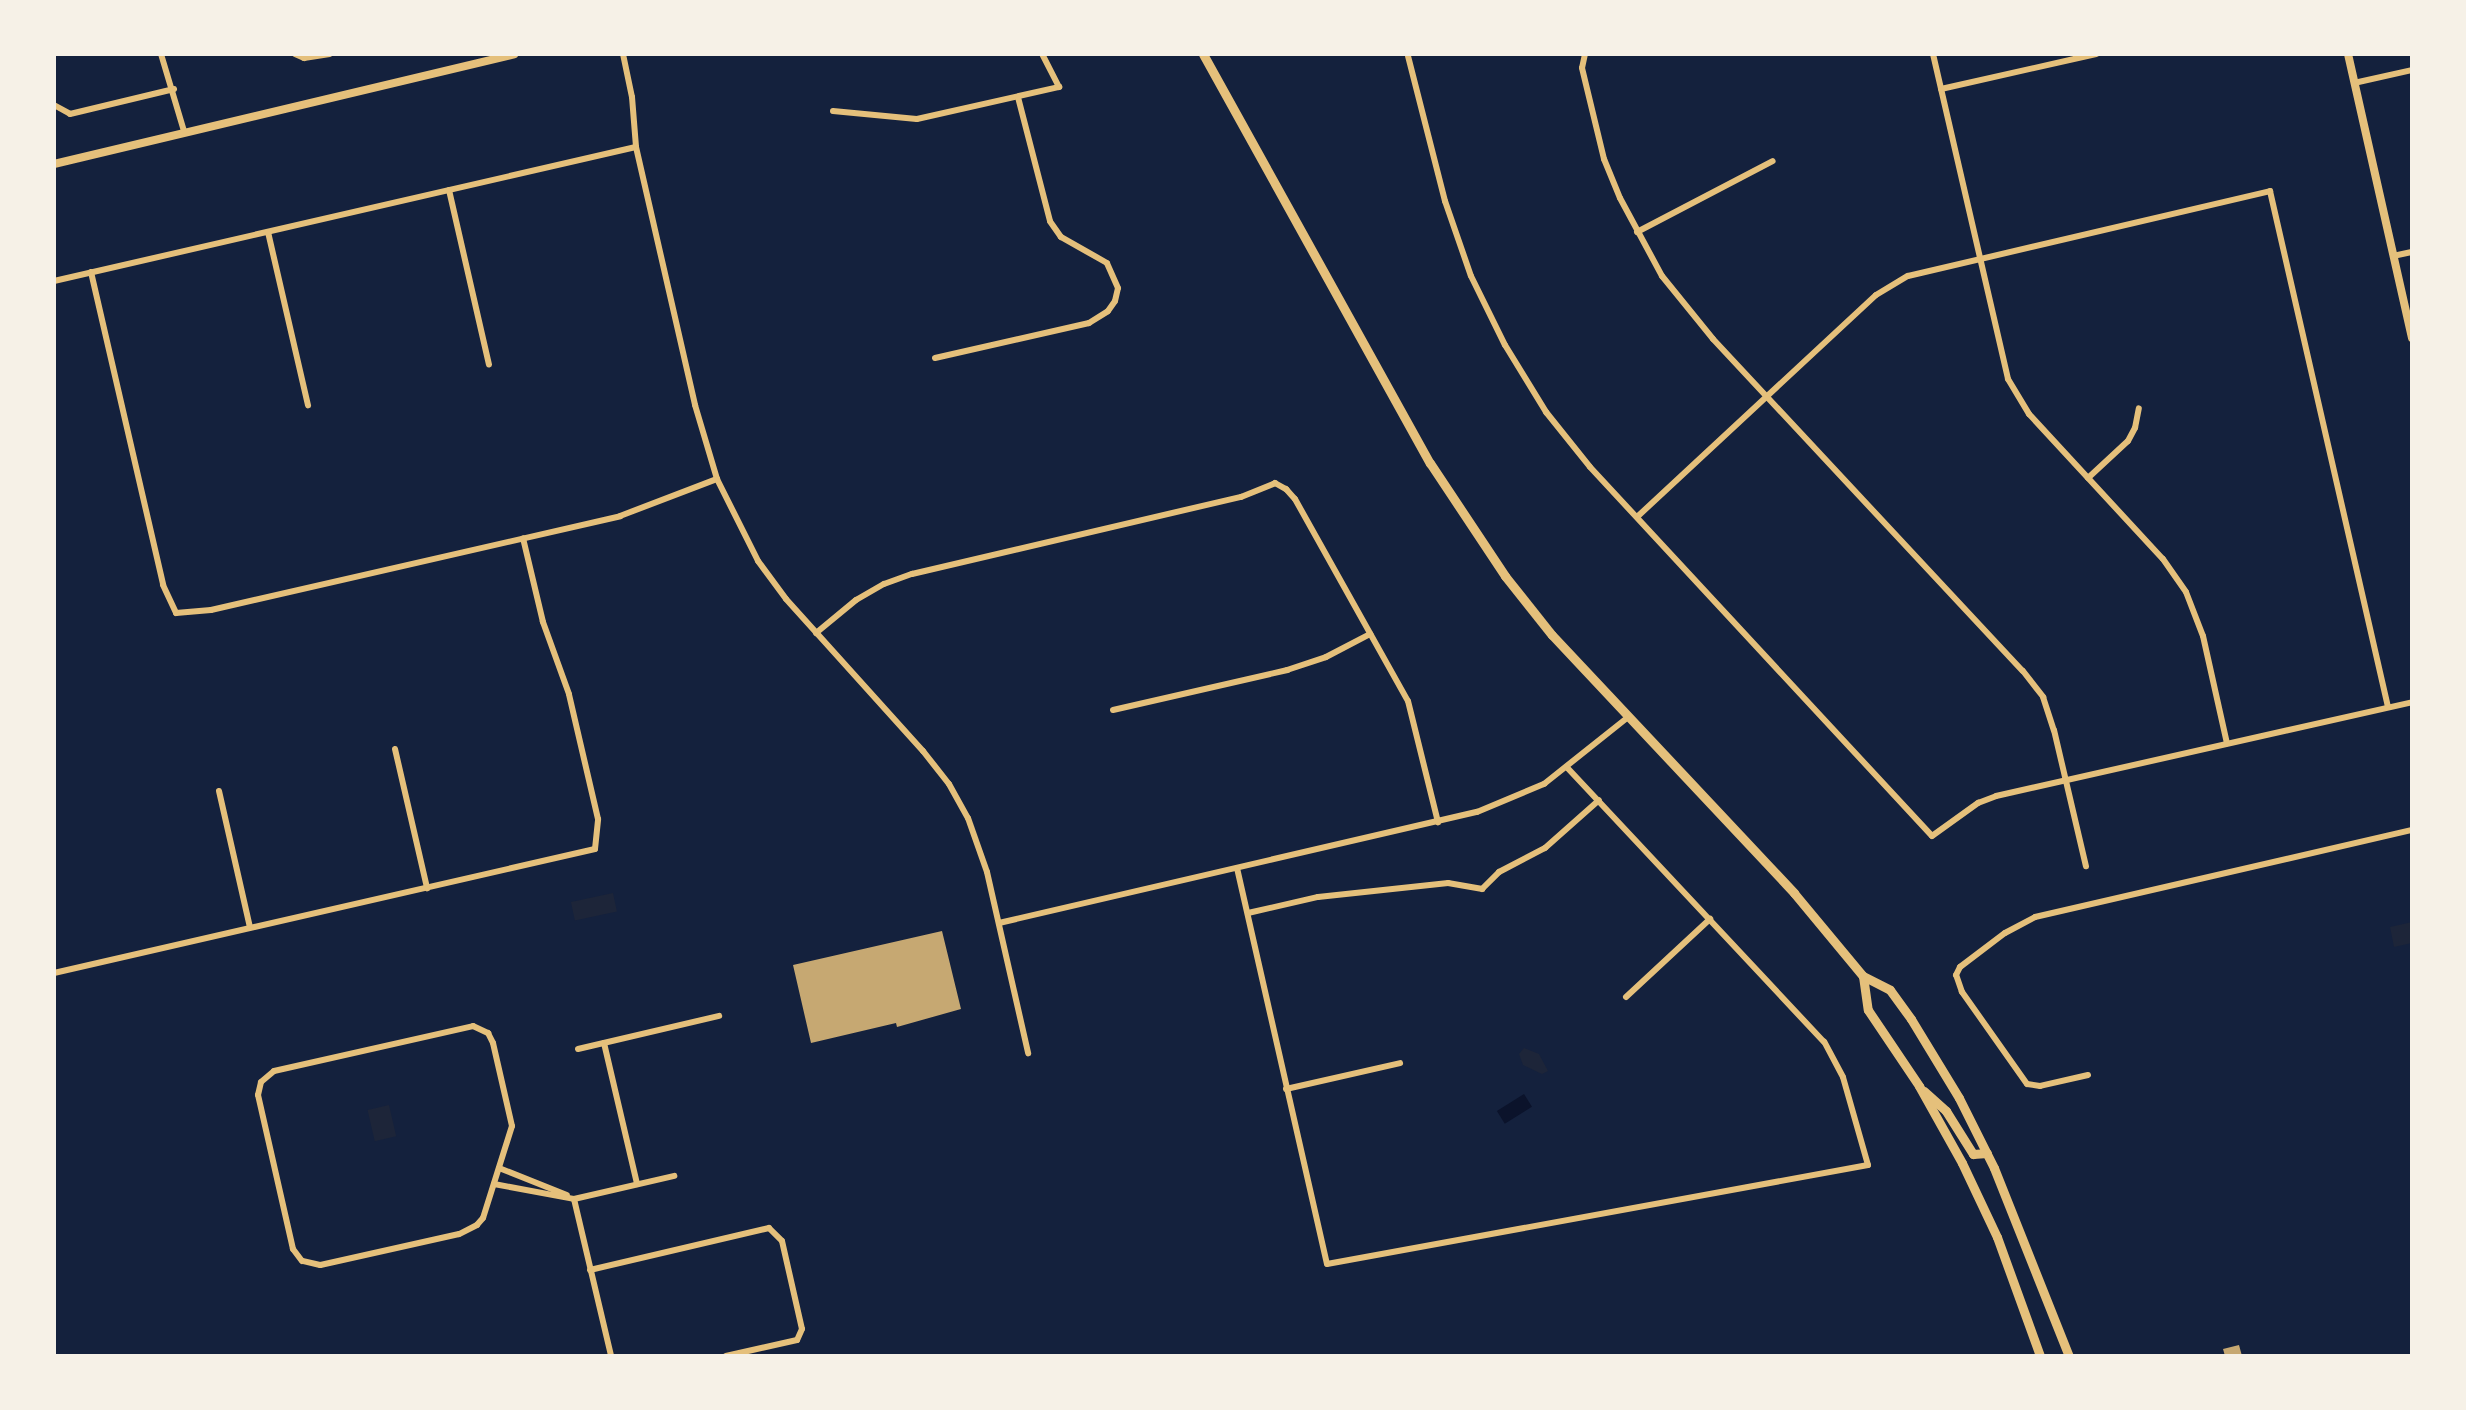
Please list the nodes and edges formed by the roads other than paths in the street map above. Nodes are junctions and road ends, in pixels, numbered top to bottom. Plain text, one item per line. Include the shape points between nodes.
1 (161, 54) edge
2 (295, 54) edge
3 (330, 54) edge
4 (514, 54) edge
5 (623, 54) edge
6 (1042, 54) edge
7 (1203, 54) edge
8 (1585, 54) edge
9 (1933, 54) edge
10 (2096, 54) edge
11 (2348, 54) edge
12 (1408, 56) edge
13 (2412, 70) edge
14 (2354, 83) junction
15 (174, 89) junction
16 (1941, 89) junction
17 (1018, 97) junction
18 (54, 105) edge
19 (833, 111) dead end
20 (184, 131) junction
21 (636, 147) junction
22 (1773, 161) dead end
23 (54, 164) edge
24 (449, 190) junction
25 (268, 232) junction
26 (1637, 232) junction
27 (2412, 252) edge
28 (2393, 256) junction
29 (1979, 257) junction
30 (91, 272) junction
31 (54, 281) edge
32 (2412, 338) edge
33 (935, 358) dead end
34 (489, 364) dead end
35 (1767, 397) junction
36 (308, 405) dead end
37 (2139, 408) dead end
38 (2088, 478) junction
39 (717, 479) junction
40 (1637, 517) junction
41 (523, 538) junction
42 (816, 633) junction
43 (1370, 634) junction
44 (2412, 702) edge
45 (2388, 707) junction
46 (1113, 710) dead end
47 (1627, 718) junction
48 (2227, 743) junction
49 (395, 749) dead end
50 (1568, 768) junction
51 (2066, 780) junction
52 (219, 791) dead end
53 (1599, 800) junction
54 (1438, 822) junction
55 (2412, 830) edge
56 (2086, 866) dead end
57 (1237, 868) junction
58 (427, 888) junction
59 (1248, 913) junction
60 (1710, 919) junction
61 (999, 923) junction
62 (250, 928) junction
63 (54, 973) edge
64 (1863, 976) junction
65 (1626, 997) dead end
66 (719, 1016) dead end
67 (604, 1043) junction
68 (578, 1049) dead end
69 (1028, 1053) dead end
70 (1400, 1063) dead end
71 (2088, 1075) dead end
72 (1919, 1086) junction
73 (1286, 1089) junction
74 (1987, 1153) junction
75 (499, 1168) junction
76 (674, 1176) dead end
77 (494, 1184) junction
78 (637, 1184) junction
79 (574, 1199) junction
80 (590, 1270) junction
81 (611, 1356) edge
82 (726, 1356) edge
83 (2040, 1356) edge
84 (2069, 1356) edge

1 - 15 street
2 - 3 street
4 - 20 street
5 - 21 street
6 - 17 street via 1059,87
7 - 47 main road via 1395,402 1470,526 1552,635
8 - 26 street via 1582,68 1598,139
9 - 16 street
10 - 16 street
11 - 14 street
12 - 40 street via 1445,201 1505,345 1546,412
13 - 14 street
14 - 28 street
15 - 18 street via 63,114
15 - 20 street
16 - 29 street
17 - 19 street via 917,119
17 - 33 street via 1050,221 1061,237 1107,263 1118,288 1115,301 1089,323
20 - 23 street
21 - 24 street
21 - 39 street
22 - 26 street
24 - 25 street
24 - 34 street
25 - 30 street
25 - 36 street
26 - 35 street via 1687,308
27 - 28 street
28 - 32 street
29 - 35 street via 1891,284
29 - 38 street via 2017,398
29 - 45 street via 2270,191
30 - 31 street
30 - 41 street via 163,585 176,613 211,610
35 - 40 street
35 - 51 street via 2034,684 2050,714
37 - 38 street via 2128,441
38 - 48 street via 2163,559 2186,592 2203,636
39 - 41 street via 641,510
39 - 42 street via 758,561
40 - 51 street via 1932,836 1978,803
41 - 58 street via 543,622 569,694 598,819 595,849
42 - 43 street via 856,600 912,574 1241,497 1275,483 1295,499
42 - 61 street via 949,784 982,854
43 - 46 street via 1307,664
43 - 54 street via 1415,720
44 - 45 street
45 - 48 street
47 - 50 street
47 - 64 main road via 1794,893
48 - 51 street
49 - 58 street
50 - 53 street
50 - 54 street via 1515,799
51 - 56 street
52 - 62 street
53 - 59 street via 1545,848 1499,872 1482,889 1448,883 1318,897
53 - 60 street
54 - 57 street
55 - 71 street via 2035,917 1960,967 1956,975 1962,992 2027,1084
57 - 59 street
57 - 61 street
58 - 62 street
59 - 73 street
60 - 65 street
60 - 73 street via 1824,1042 1843,1077 1868,1165 1327,1264
61 - 69 street
62 - 63 street
64 - 72 main road via 1868,1010
64 - 74 main road via 1890,990 1911,1019
66 - 67 street
67 - 68 street
67 - 78 street
70 - 73 street
72 - 74 main road via 1946,1111 1973,1154
72 - 83 main road via 1997,1237
74 - 84 main road
75 - 77 street
75 - 77 street via 511,1119 488,1033 473,1026 274,1071 258,1089 293,1249 307,1264 469,1230 483,1218
75 - 79 street
76 - 78 street
77 - 79 street
78 - 79 street
79 - 80 street
80 - 81 street
80 - 82 street via 769,1228 782,1241 802,1329 797,1340

